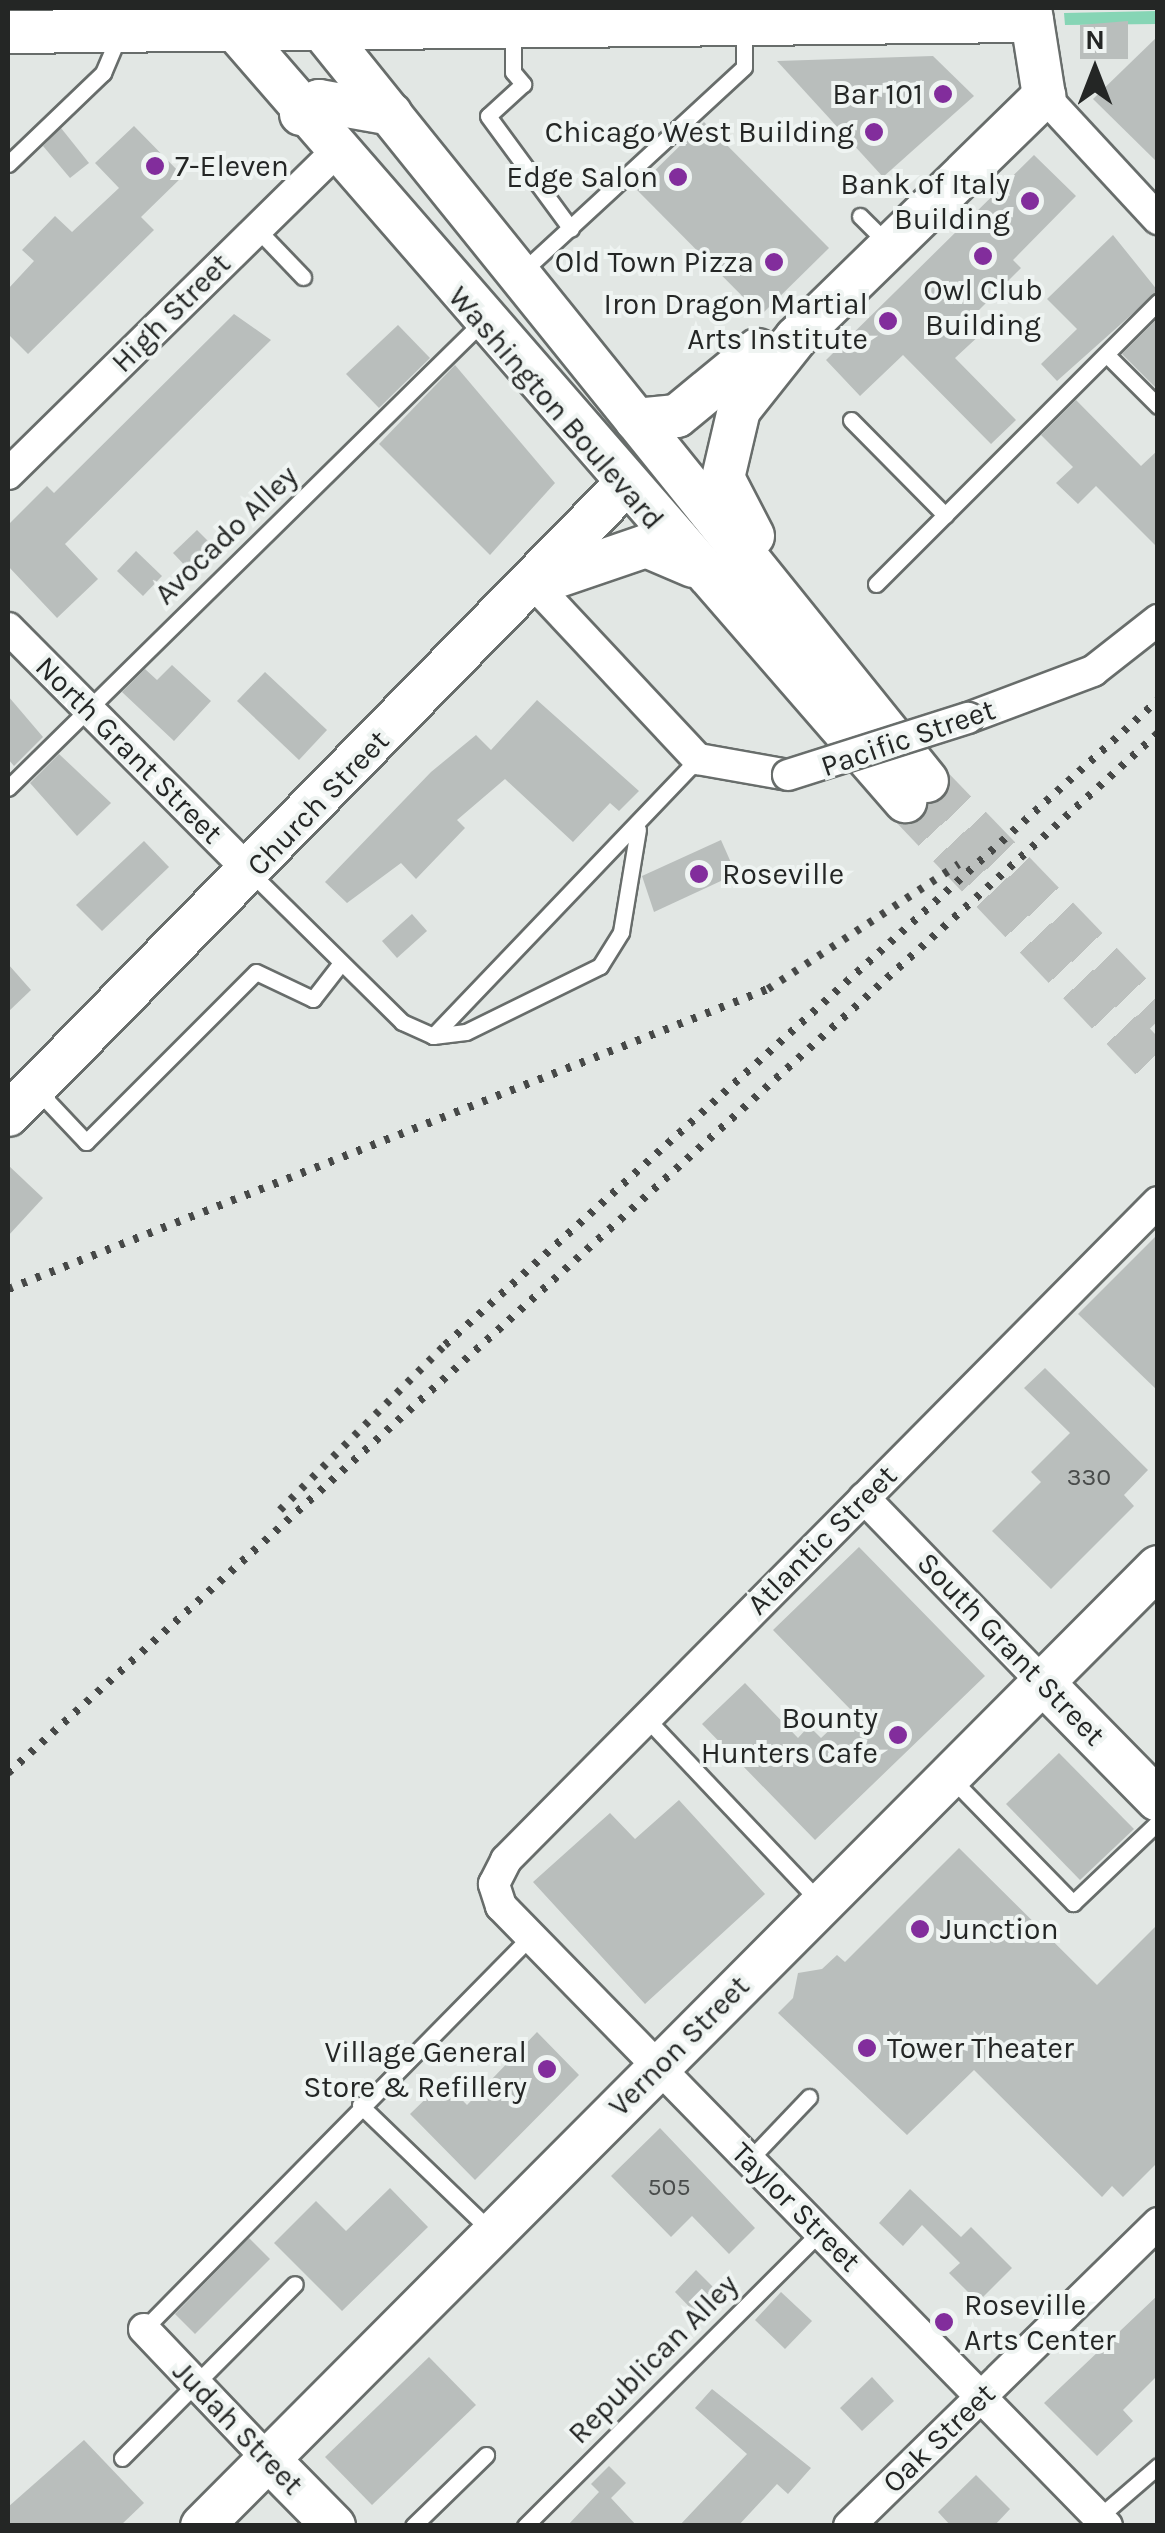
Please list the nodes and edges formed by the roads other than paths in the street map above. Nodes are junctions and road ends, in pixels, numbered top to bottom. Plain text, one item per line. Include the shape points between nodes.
1 (1031, 14) edge
2 (313, 18) edge
3 (223, 19) edge
4 (120, 20) edge
5 (501, 22) edge
6 (744, 24) junction
7 (8, 32) edge
8 (1044, 96) junction
9 (301, 114) junction
10 (390, 114) junction
11 (335, 153) junction
12 (8, 164) edge
13 (860, 216) dead end
14 (1158, 219) edge
15 (256, 228) junction
16 (571, 229) junction
17 (890, 246) junction
18 (519, 274) junction
19 (303, 277) dead end
20 (1158, 302) edge
21 (482, 322) junction
22 (796, 338) junction
23 (1107, 355) junction
24 (1158, 406) edge
25 (636, 420) junction
26 (851, 420) dead end
27 (8, 474) edge
28 (623, 486) junction
29 (945, 515) junction
30 (695, 567) junction
31 (534, 584) junction
32 (876, 584) dead end
33 (1158, 620) edge
34 (8, 628) edge
35 (819, 651) junction
36 (88, 709) junction
37 (698, 759) junction
38 (8, 788) edge
39 (638, 829) junction
40 (250, 872) junction
41 (342, 963) junction
42 (433, 1036) junction
43 (21, 1101) edge
44 (1158, 1202) edge
45 (864, 1498) junction
46 (1158, 1567) edge
47 (1042, 1682) junction
48 (646, 1718) junction
49 (948, 1776) junction
50 (1158, 1800) edge
51 (1158, 1822) edge
52 (494, 1884) joint
53 (821, 1903) junction
54 (531, 1936) junction
55 (659, 2066) junction
56 (809, 2097) dead end
57 (360, 2105) junction
58 (750, 2160) junction
59 (1158, 2223) edge
60 (820, 2232) junction
61 (493, 2233) junction
62 (295, 2284) dead end
63 (144, 2329) joint
64 (197, 2385) junction
65 (982, 2396) junction
66 (486, 2455) dead end
67 (122, 2458) dead end
68 (268, 2459) junction
69 (1158, 2466) edge
70 (1103, 2521) edge
71 (202, 2526) edge
72 (334, 2526) edge
73 (413, 2526) edge
74 (525, 2526) edge
75 (850, 2526) edge

1 - 6 main road
1 - 8 main road
2 - 3 main road
2 - 5 main road
2 - 10 main road, Washington Boulevard
3 - 4 main road
3 - 9 main road, Washington Boulevard
4 - 7 main road
4 - 12 lane via 104,74
5 - 6 main road
5 - 16 lane via 513,72 523,84 488,116
6 - 16 lane via 744,67
8 - 14 street
8 - 17 main road
9 - 10 main road via 319,101
9 - 11 main road, Washington Boulevard
10 - 18 main road, Washington Boulevard
11 - 15 street, High Street
11 - 21 main road, Washington Boulevard
13 - 17 lane
15 - 19 lane
15 - 27 street, High Street
16 - 18 lane
17 - 22 main road
18 - 25 main road, Washington Boulevard
20 - 23 lane
21 - 28 main road, Washington Boulevard
21 - 36 lane, Avocado Alley
22 - 25 main road via 758,349 677,416
22 - 35 main road via 739,410 723,478 737,516 810,608
23 - 24 lane
23 - 29 lane
25 - 35 main road, Washington Boulevard
26 - 29 lane
28 - 30 main road, Washington Boulevard
28 - 31 main road, Church Street
29 - 32 lane
30 - 31 main road via 646,546
30 - 35 main road, Washington Boulevard via 916,791
31 - 37 street
31 - 40 main road, Church Street
33 - 37 street, Pacific Street, bridge via 1093,671 788,775
34 - 36 street, North Grant Street
36 - 38 lane, Avocado Alley
36 - 40 street, North Grant Street
37 - 39 lane
39 - 42 lane
39 - 42 lane via 620,932 600,966 523,1009
40 - 41 lane
40 - 43 main road, Church Street
41 - 42 lane via 402,1022
41 - 43 lane via 313,999 256,972 86,1142
44 - 45 street, Atlantic Street
45 - 47 street, South Grant Street
45 - 48 street, Atlantic Street
46 - 47 main road, Vernon Street
47 - 49 main road, Vernon Street
47 - 50 main road, South Grant Street
48 - 52 street, Atlantic Street via 506,1860
48 - 53 lane
49 - 51 lane via 1073,1903
49 - 53 main road, Vernon Street
52 - 54 street, Taylor Street
53 - 55 main road, Vernon Street
54 - 55 street, Taylor Street
54 - 57 lane
55 - 58 street, Taylor Street
55 - 61 main road, Vernon Street
56 - 58 lane
57 - 61 lane
57 - 63 lane
58 - 60 street, Taylor Street
59 - 65 street, Oak Street
60 - 65 street, Taylor Street
60 - 74 lane, Republican Alley
61 - 68 main road, Vernon Street
62 - 64 lane
63 - 64 street, Judah Street
64 - 67 lane
64 - 68 street, Judah Street
65 - 70 street, Taylor Street
65 - 75 street, Oak Street
66 - 73 lane
68 - 71 main road, Vernon Street
68 - 72 main road, Judah Street
69 - 70 lane

